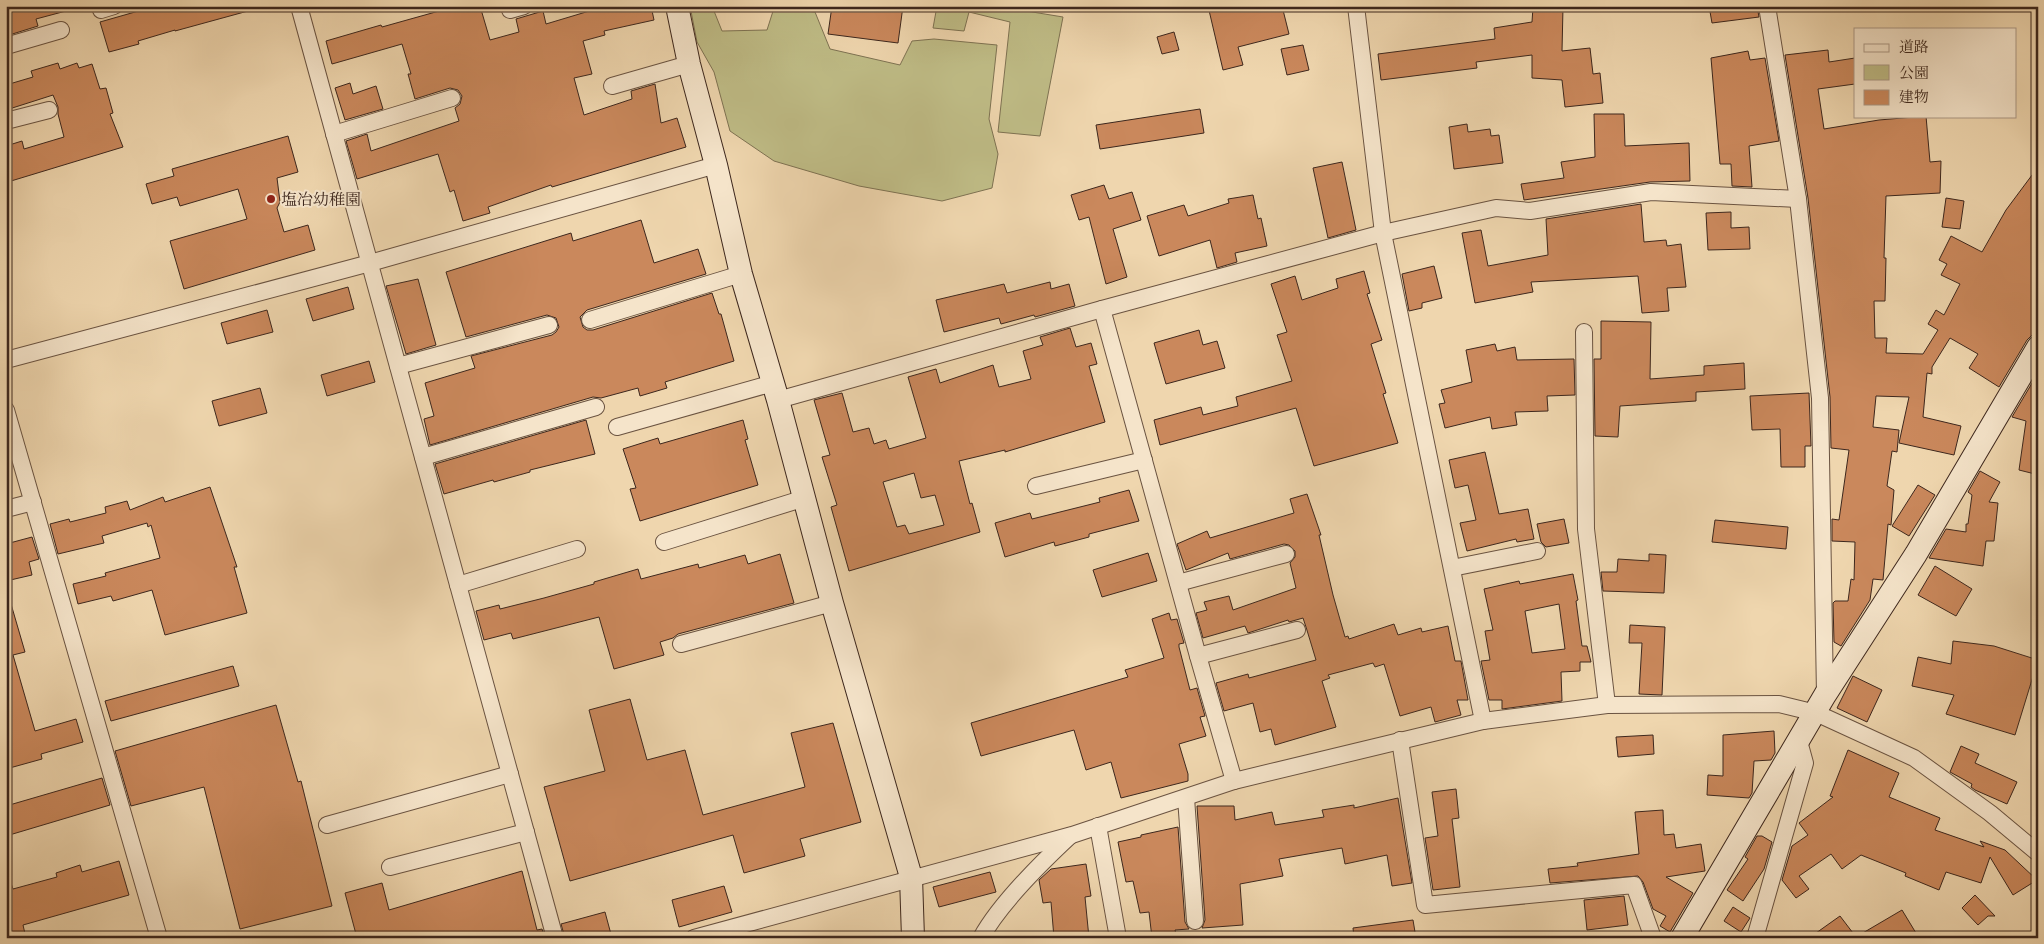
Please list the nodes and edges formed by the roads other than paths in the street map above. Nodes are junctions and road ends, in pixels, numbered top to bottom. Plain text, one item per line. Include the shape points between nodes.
1 (299, 6) edge
2 (677, 6) edge
3 (1356, 6) edge
4 (1767, 6) edge
5 (61, 30) dead end
6 (6, 46) edge
7 (689, 64) junction
8 (612, 86) dead end
9 (452, 98) dead end
10 (49, 110) dead end
11 (6, 121) edge
12 (334, 134) junction
13 (716, 165) junction
14 (1798, 199) junction
15 (1383, 233) junction
16 (370, 263) junction
17 (741, 274) junction
18 (1102, 309) junction
19 (590, 320) dead end
20 (549, 324) dead end
21 (1584, 332) dead end
22 (2038, 347) edge
23 (6, 360) edge
24 (398, 366) junction
25 (775, 391) junction
26 (596, 407) dead end
27 (6, 410) edge
28 (617, 427) dead end
29 (423, 457) junction
30 (1144, 460) junction
31 (1036, 486) dead end
32 (805, 498) junction
33 (33, 502) junction
34 (6, 509) edge
35 (664, 542) dead end
36 (577, 549) dead end
37 (1537, 552) dead end
38 (1286, 554) dead end
39 (1452, 568) junction
40 (1178, 583) junction
41 (458, 585) junction
42 (832, 604) junction
43 (1297, 630) dead end
44 (681, 644) dead end
45 (1198, 656) junction
46 (1821, 704) junction
47 (1607, 705) junction
48 (1483, 721) junction
49 (1400, 740) junction
50 (1799, 741) junction
51 (510, 774) junction
52 (1234, 781) junction
53 (1186, 798) junction
54 (327, 825) dead end
55 (1098, 826) junction
56 (526, 832) junction
57 (1072, 835) junction
58 (2038, 852) edge
59 (390, 867) dead end
60 (911, 877) junction
61 (1194, 921) dead end
62 (159, 938) edge
63 (555, 938) edge
64 (694, 938) edge
65 (913, 938) edge
66 (981, 938) edge
67 (1118, 938) edge
68 (1653, 938) edge
69 (1682, 938) edge
70 (1755, 938) edge

1 - 12 street
2 - 7 street
3 - 15 street
4 - 14 street
5 - 6 street
7 - 8 street
7 - 13 street
9 - 12 street
10 - 11 street
12 - 16 street
13 - 16 street
13 - 17 street
14 - 15 street via 1651,192 1530,210 1496,208
14 - 46 street via 1820,398
15 - 18 street
15 - 39 street
16 - 23 street
16 - 24 street
17 - 19 street
17 - 25 street
18 - 25 street
18 - 30 street
20 - 24 street
21 - 47 street via 1586,529
22 - 46 street via 1916,554
24 - 29 street
25 - 28 street
25 - 32 street
26 - 29 street
27 - 33 street
29 - 41 street
30 - 31 street
30 - 40 street
32 - 35 street
32 - 42 street
33 - 34 street
33 - 62 street
36 - 41 street
37 - 39 street
38 - 40 street
39 - 48 street
40 - 45 street
41 - 51 street
42 - 44 street
42 - 60 street
43 - 45 street
45 - 52 street
46 - 47 street
46 - 50 street
46 - 58 street via 1914,758
47 - 48 street
48 - 49 street
49 - 52 street
49 - 68 street via 1425,906 1634,886
50 - 69 street
50 - 70 street via 1805,763
51 - 54 street
51 - 56 street
52 - 53 street
53 - 55 street
53 - 61 street
55 - 57 street
55 - 67 street
56 - 59 street
56 - 63 street
57 - 60 street
57 - 66 street via 1016,892
60 - 64 street
60 - 65 street

